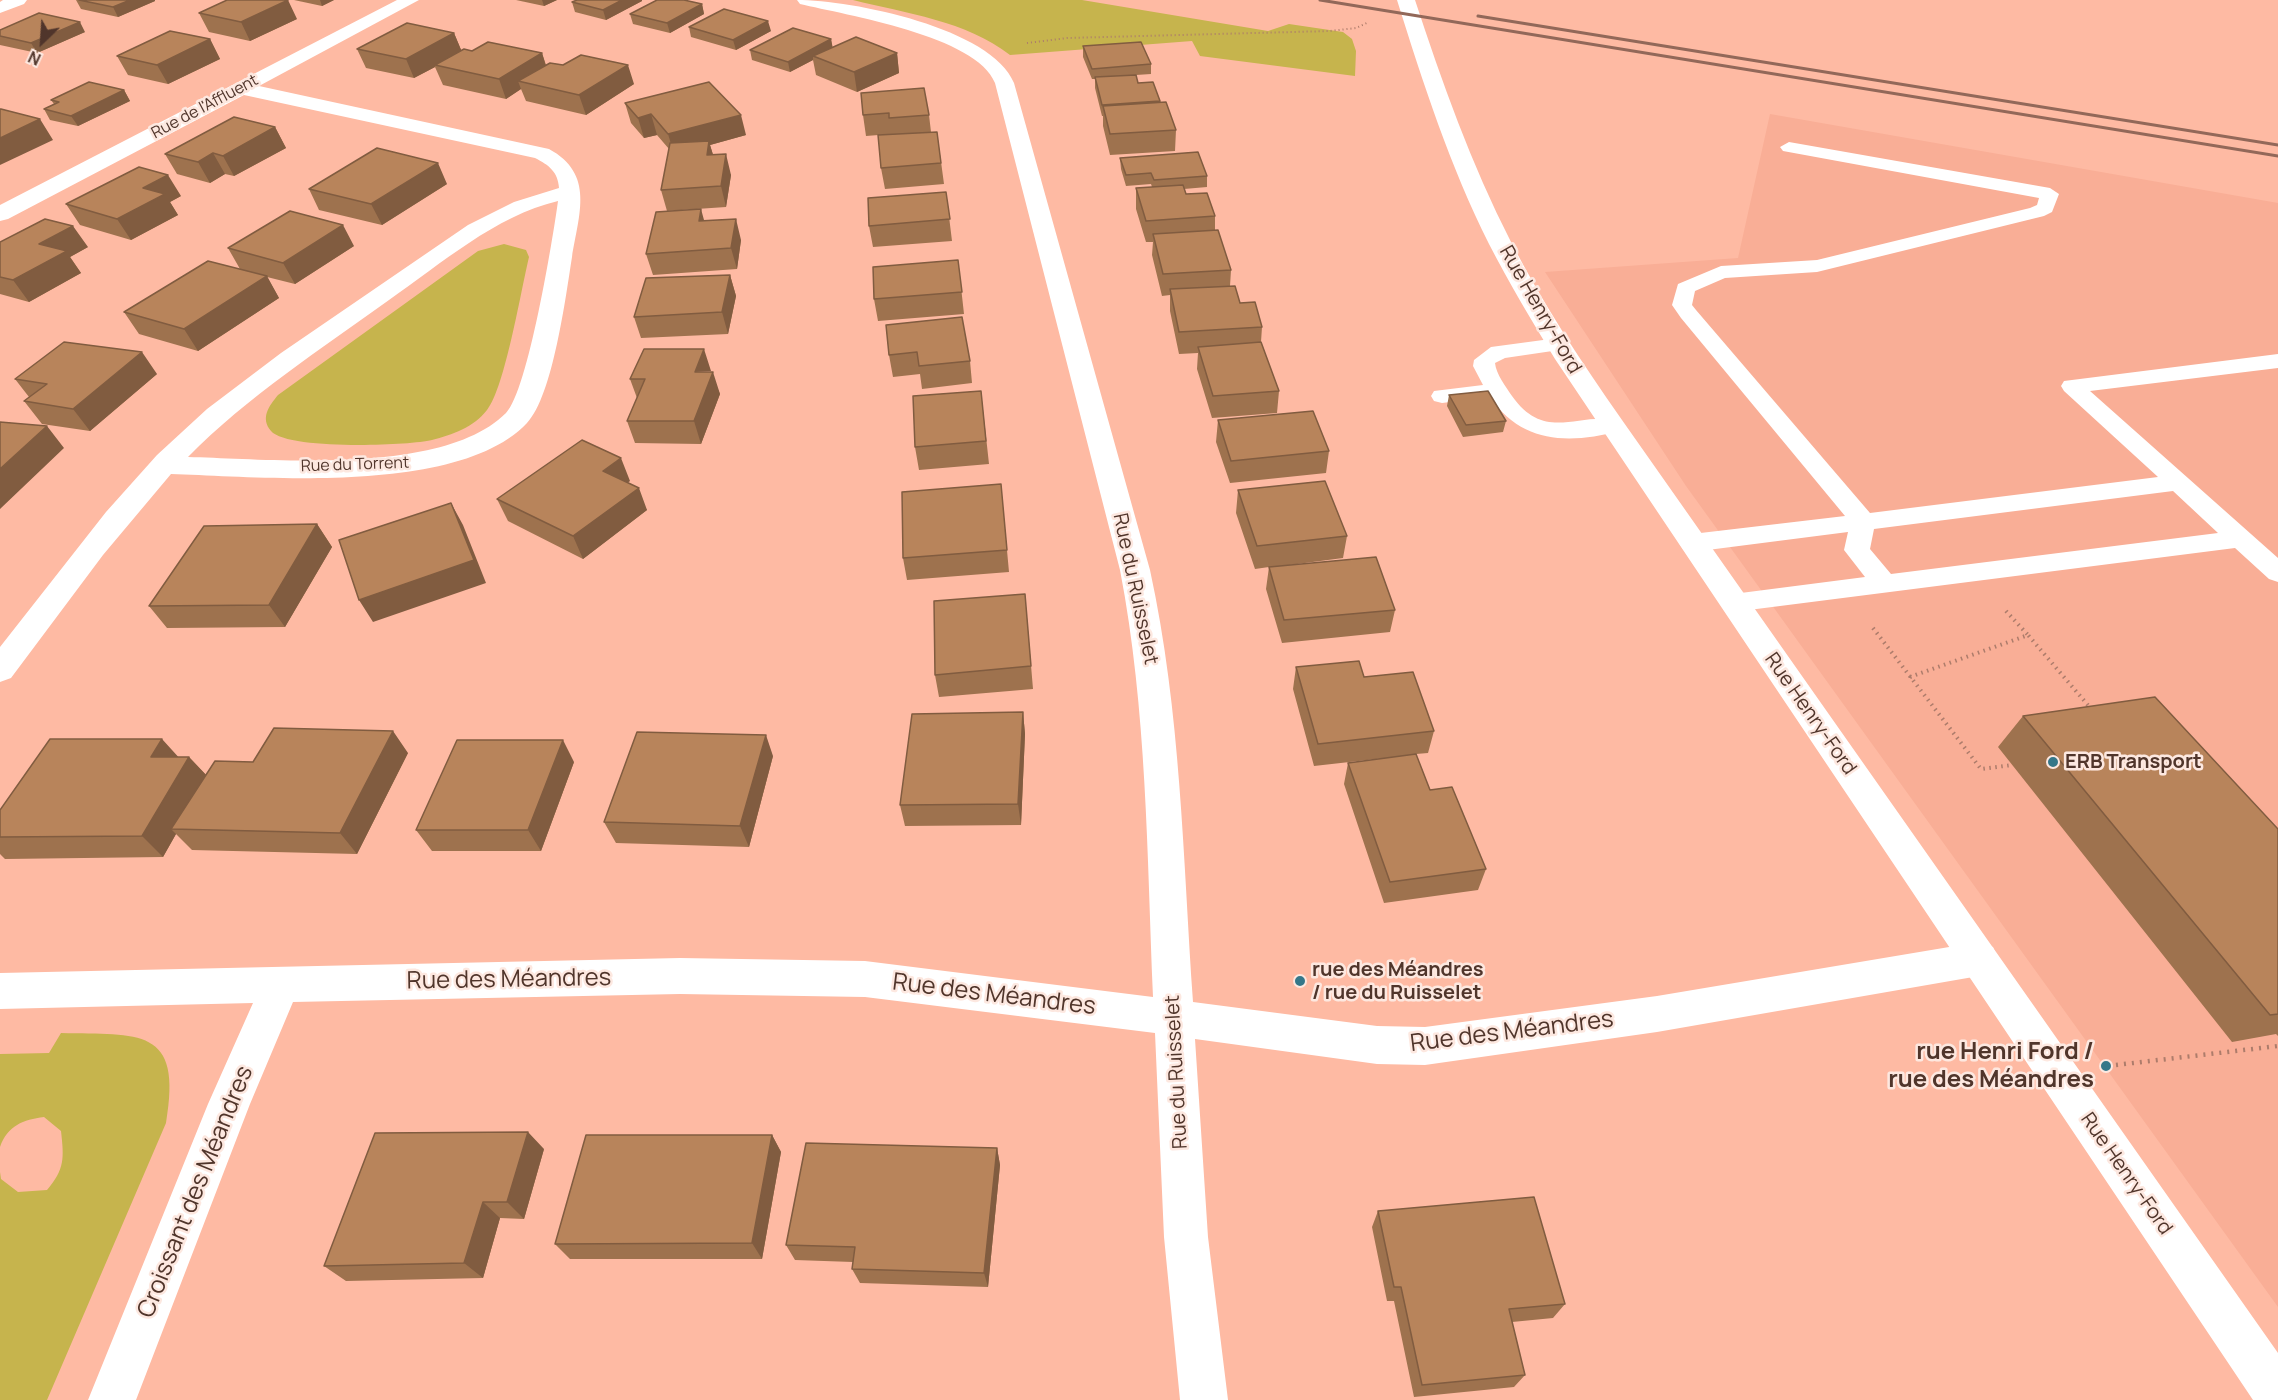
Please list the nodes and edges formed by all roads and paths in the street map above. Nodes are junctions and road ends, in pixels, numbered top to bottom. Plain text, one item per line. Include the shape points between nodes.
1 (18, 0) edge
2 (410, 0) edge
3 (806, 0) edge
4 (0, 8) edge
5 (1409, 9) edge
6 (983, 56) junction
7 (240, 88) junction
8 (1789, 147) dead end
9 (570, 192) junction
10 (0, 214) edge
11 (1558, 344) junction
12 (2278, 361) edge
13 (1497, 390) junction
14 (1442, 396) dead end
15 (1611, 426) junction
16 (165, 465) junction
17 (2176, 483) junction
18 (1863, 521) junction
19 (2239, 539) junction
20 (1692, 543) junction
21 (2278, 573) edge
22 (1885, 584) junction
23 (1733, 603) junction
24 (2000, 604) dead end
25 (1870, 625) dead end
26 (2028, 635) junction
27 (0, 670) edge
28 (1910, 677) junction
29 (2095, 714) edge
30 (2012, 765) dead end
31 (1979, 959) junction
32 (281, 984) junction
33 (0, 991) edge
34 (1175, 1019) junction
35 (2278, 1046) edge
36 (2106, 1066) dead end
37 (2278, 1394) edge
38 (112, 1400) edge
39 (1204, 1400) edge

1 - 4 street
2 - 7 street, Rue de l'Affluent
3 - 6 street, Rue du Ruisselet via 940,36
5 - 6 path via 1372,17 1356,28 1330,31 1067,38 1027,43
5 - 11 street, Rue Henry-Ford via 1445,116 1489,219
6 - 34 street, Rue du Ruisselet via 995,66 1008,94 1144,613 1157,712
7 - 9 street, Rue du Torrent via 542,153 563,168 569,177
7 - 10 street, Rue de l'Affluent
8 - 18 lane via 2049,195 2045,208 2037,212 1817,266 1721,272 1685,288 1682,305 1688,314
9 - 16 street via 526,205 455,243 229,405
9 - 16 street, Rue du Torrent via 532,389 518,417 506,428 463,450 408,465
11 - 13 lane via 1491,355 1484,366
11 - 15 street, Rue Henry-Ford
12 - 17 lane via 2072,386
13 - 14 lane
13 - 15 lane via 1512,413 1528,426 1571,431
15 - 20 street, Rue Henry-Ford
16 - 27 street via 87,555
17 - 18 lane
17 - 19 lane
18 - 20 lane
18 - 22 lane via 1857,550
19 - 21 lane
19 - 22 lane
20 - 23 street, Rue Henry-Ford
22 - 23 lane
23 - 31 street, Rue Henry-Ford
24 - 26 path
25 - 28 path
26 - 28 path
26 - 29 path
28 - 30 path via 1981,769
31 - 34 street, Rue des Méandres via 1657,1014 1425,1046 1377,1045
31 - 37 street, Rue Henry-Ford
32 - 33 street, Rue des Méandres
32 - 34 street, Rue des Méandres via 680,976 865,979
32 - 38 street, Croissant des Méandres via 229,1104
34 - 39 street, Rue du Ruisselet via 1186,1237
35 - 36 path

